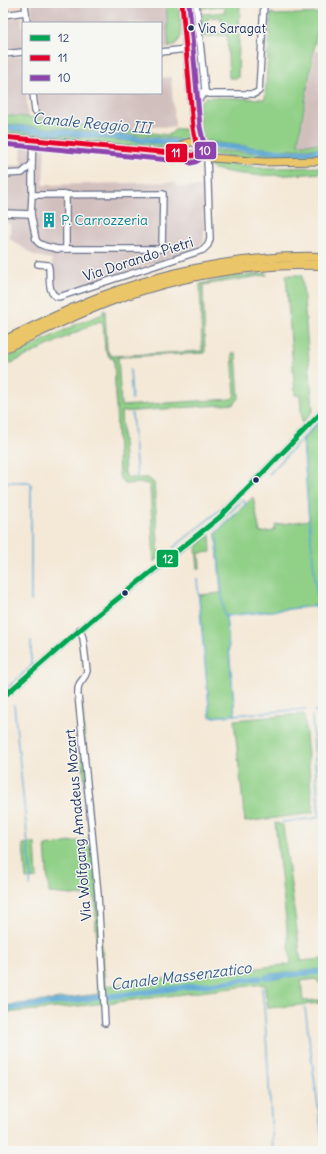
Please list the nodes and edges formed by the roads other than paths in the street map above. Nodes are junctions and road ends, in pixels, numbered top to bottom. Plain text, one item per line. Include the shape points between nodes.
1 (25, 3) edge
2 (182, 3) edge
3 (196, 3) edge
4 (264, 3) edge
5 (26, 12) junction
6 (3, 15) edge
7 (27, 22) edge
8 (186, 49) junction
9 (22, 52) edge
10 (162, 52) edge
11 (3, 54) edge
12 (190, 90) junction
13 (205, 93) junction
14 (33, 94) edge
15 (35, 111) dead end
16 (192, 112) junction
17 (3, 137) edge
18 (34, 140) junction
19 (193, 146) junction
20 (171, 153) junction
21 (208, 157) junction
22 (323, 162) edge
23 (32, 164) junction
24 (3, 174) edge
25 (66, 194) junction
26 (32, 195) junction
27 (3, 213) edge
28 (31, 214) junction
29 (66, 249) junction
30 (323, 257) edge
31 (38, 264) dead end
32 (323, 265) edge
33 (3, 341) edge
34 (3, 350) edge
35 (323, 410) edge
36 (80, 629) junction
37 (3, 697) edge
38 (105, 1023) dead end

1 - 5 street
2 - 8 street
3 - 13 street
4 - 13 street via 259,90 254,94
5 - 6 street
5 - 7 street
8 - 10 street
8 - 12 street
9 - 11 street
12 - 13 street via 195,94
12 - 16 street
13 - 16 street via 196,102
14 - 15 street
16 - 19 street
17 - 18 main road
18 - 20 main road
18 - 23 street
19 - 20 main road
19 - 20 main road via 192,156 186,153
19 - 21 main road
21 - 22 main road via 264,162
21 - 31 street, Via Dorando Pietri via 210,239 203,250 59,297 50,290 48,265
23 - 24 street via 22,173
23 - 26 street
25 - 26 street
25 - 29 street
25 - 29 street via 163,194 162,249
26 - 28 street
27 - 28 street
28 - 29 street via 38,243
30 - 33 highway via 250,260 161,277 82,304
32 - 34 highway via 231,270 166,284 108,302
35 - 36 street via 220,517
36 - 37 street
36 - 38 street, Via Wolfgang Amadeus Mozart via 87,671 78,685 78,695 94,857

